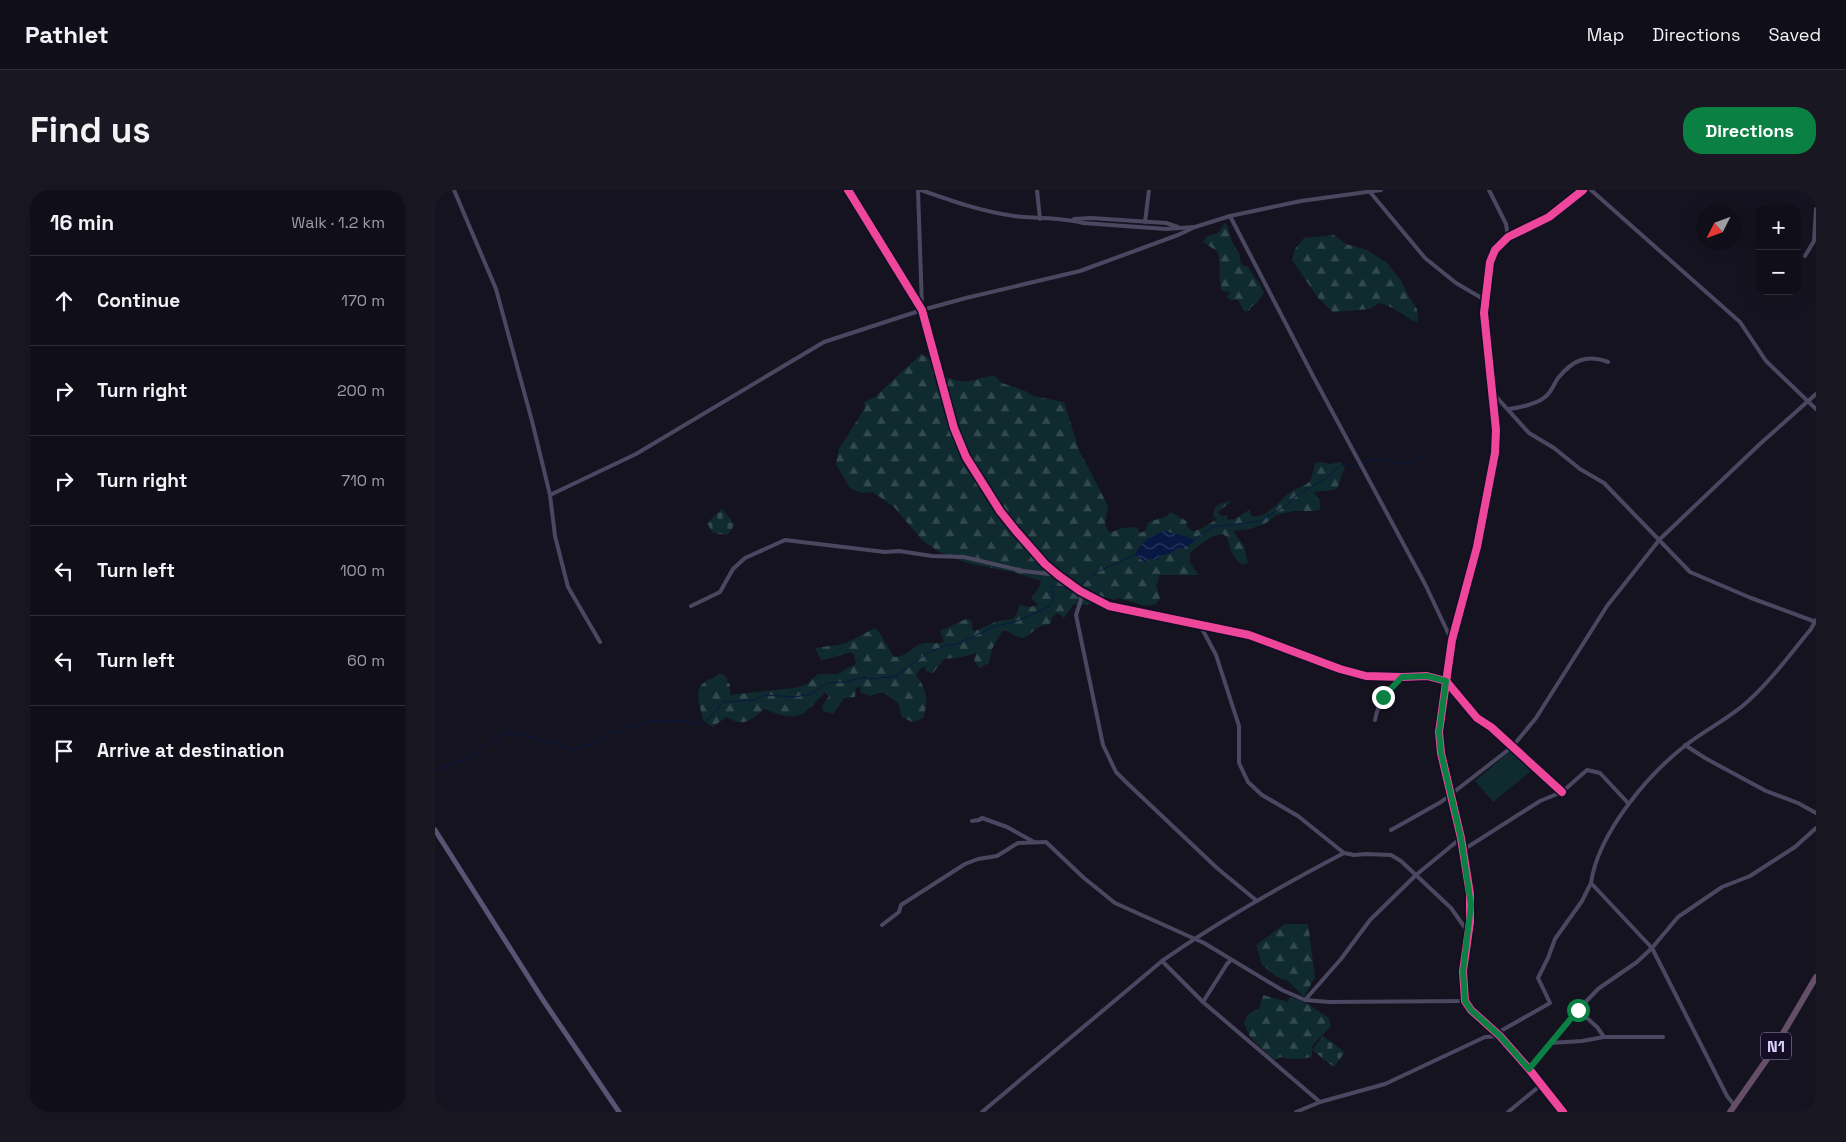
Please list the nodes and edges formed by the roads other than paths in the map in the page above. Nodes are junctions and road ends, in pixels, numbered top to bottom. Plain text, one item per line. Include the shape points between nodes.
1 (454, 190) edge
2 (848, 190) edge
3 (919, 190) edge
4 (1037, 190) edge
5 (1149, 190) edge
6 (1381, 190) edge
7 (1489, 190) edge
8 (1583, 190) edge
9 (1591, 190) edge
10 (1815, 190) edge
11 (1361, 192) edge
12 (1370, 192) junction
13 (1816, 196) edge
14 (1816, 209) edge
15 (1230, 216) junction
16 (1091, 218) junction
17 (1040, 219) junction
18 (1071, 220) junction
19 (1114, 222) junction
20 (1090, 224) junction
21 (1145, 224) junction
22 (1195, 227) junction
23 (1508, 237) junction
24 (1805, 256) dead end
25 (1485, 300) junction
26 (922, 310) junction
27 (1608, 362) dead end
28 (1491, 391) junction
29 (1816, 394) edge
30 (1808, 402) junction
31 (1508, 408) junction
32 (1816, 409) edge
33 (550, 495) junction
34 (1660, 539) junction
35 (1058, 575) junction
36 (1077, 589) junction
37 (691, 606) dead end
38 (1815, 621) edge
39 (1200, 625) junction
40 (1452, 640) junction
41 (600, 642) dead end
42 (1402, 677) junction
43 (1446, 681) junction
44 (1375, 720) dead end
45 (1685, 745) junction
46 (1512, 747) junction
47 (1562, 792) junction
48 (1451, 794) junction
49 (1628, 803) junction
50 (1816, 813) edge
51 (972, 821) dead end
52 (1816, 828) edge
53 (435, 830) edge
54 (1391, 830) dead end
55 (1461, 838) junction
56 (1034, 842) junction
57 (1463, 850) junction
58 (1343, 853) junction
59 (1416, 875) junction
60 (1591, 883) junction
61 (1257, 901) junction
62 (882, 925) dead end
63 (1469, 932) junction
64 (1194, 939) junction
65 (1652, 948) junction
66 (1231, 960) junction
67 (1163, 961) junction
68 (1816, 976) edge
69 (1305, 1000) junction
70 (1465, 1001) junction
71 (1203, 1002) junction
72 (1578, 1010) junction
73 (1498, 1034) junction
74 (1604, 1037) junction
75 (1663, 1037) dead end
76 (1550, 1043) junction
77 (1529, 1069) junction
78 (1541, 1085) junction
79 (1320, 1102) junction
80 (1735, 1106) junction
81 (619, 1112) edge
82 (981, 1112) edge
83 (1296, 1112) edge
84 (1508, 1112) edge
85 (1563, 1112) edge
86 (1730, 1112) edge

1 - 33 street via 496,289
2 - 26 street
3 - 17 street via 969,208
3 - 26 street
4 - 17 street
5 - 21 street
6 - 12 street
7 - 23 street via 1506,224
8 - 23 street via 1549,217
9 - 30 street via 1740,322 1766,361
10 - 13 street
11 - 12 street
11 - 15 street
12 - 25 street via 1425,258
14 - 24 street via 1814,240
15 - 22 street
15 - 40 street
16 - 18 street
16 - 19 street
16 - 20 street
17 - 18 street
18 - 20 street
19 - 20 street
19 - 21 street
21 - 22 street via 1166,229
22 - 26 street via 1080,271
23 - 25 street via 1495,250 1490,262
25 - 28 street
26 - 33 street via 824,342 636,454
26 - 35 street via 954,428 966,457 1000,511 1030,548
27 - 31 street via 1595,357 1582,359 1558,378 1545,397 1518,408
28 - 31 street
28 - 40 street via 1496,430 1495,454 1477,547
29 - 30 street
30 - 32 street
30 - 34 street via 1761,442
31 - 34 street via 1529,433 1605,483
33 - 41 street via 555,536 568,587
34 - 38 street via 1690,572
34 - 46 street via 1607,606 1536,718
35 - 36 street
35 - 37 street via 1023,571 964,557 785,540 745,558 733,569 720,592
36 - 39 street via 1109,606
36 - 61 street via 1081,600 1076,615 1080,637 1103,745 1110,762 1126,782
38 - 45 street via 1765,685
39 - 42 street via 1249,635 1357,674
39 - 58 street via 1217,655 1239,726 1239,763 1248,782 1262,795 1298,816
40 - 43 street
42 - 43 street via 1427,676
42 - 44 street via 1383,697
43 - 46 street via 1477,718
43 - 48 street via 1439,732
45 - 49 street
45 - 50 street via 1766,791
46 - 47 street
46 - 48 street
47 - 49 street via 1587,770 1600,773
47 - 57 street via 1540,801
48 - 54 street
48 - 55 street
49 - 60 street via 1595,861
51 - 56 street via 982,818 994,821
52 - 65 street via 1795,847 1750,876 1722,887 1678,917
53 - 81 main road
55 - 57 street
55 - 59 street
56 - 62 street via 1018,843 997,856 965,864 901,905 899,912
56 - 64 street via 1046,842 1115,903
57 - 63 street via 1471,905
58 - 59 street via 1391,855
58 - 61 street
59 - 63 street via 1451,908
59 - 69 street via 1370,920
60 - 65 street
60 - 73 street via 1555,939 1537,978 1550,1003
61 - 64 street
63 - 70 street via 1463,971
64 - 66 street
64 - 67 street
65 - 72 street via 1598,989
65 - 80 street
66 - 69 street
66 - 71 street
67 - 71 street
67 - 82 street
68 - 80 highway, N1 via 1772,1052
69 - 70 street
70 - 73 street
71 - 79 street
72 - 74 street
72 - 76 street
73 - 77 street
73 - 79 street via 1485,1037 1385,1084
74 - 75 street
74 - 76 street
76 - 77 street
77 - 78 street
78 - 84 street
78 - 85 street
79 - 83 street
80 - 86 highway, N1

